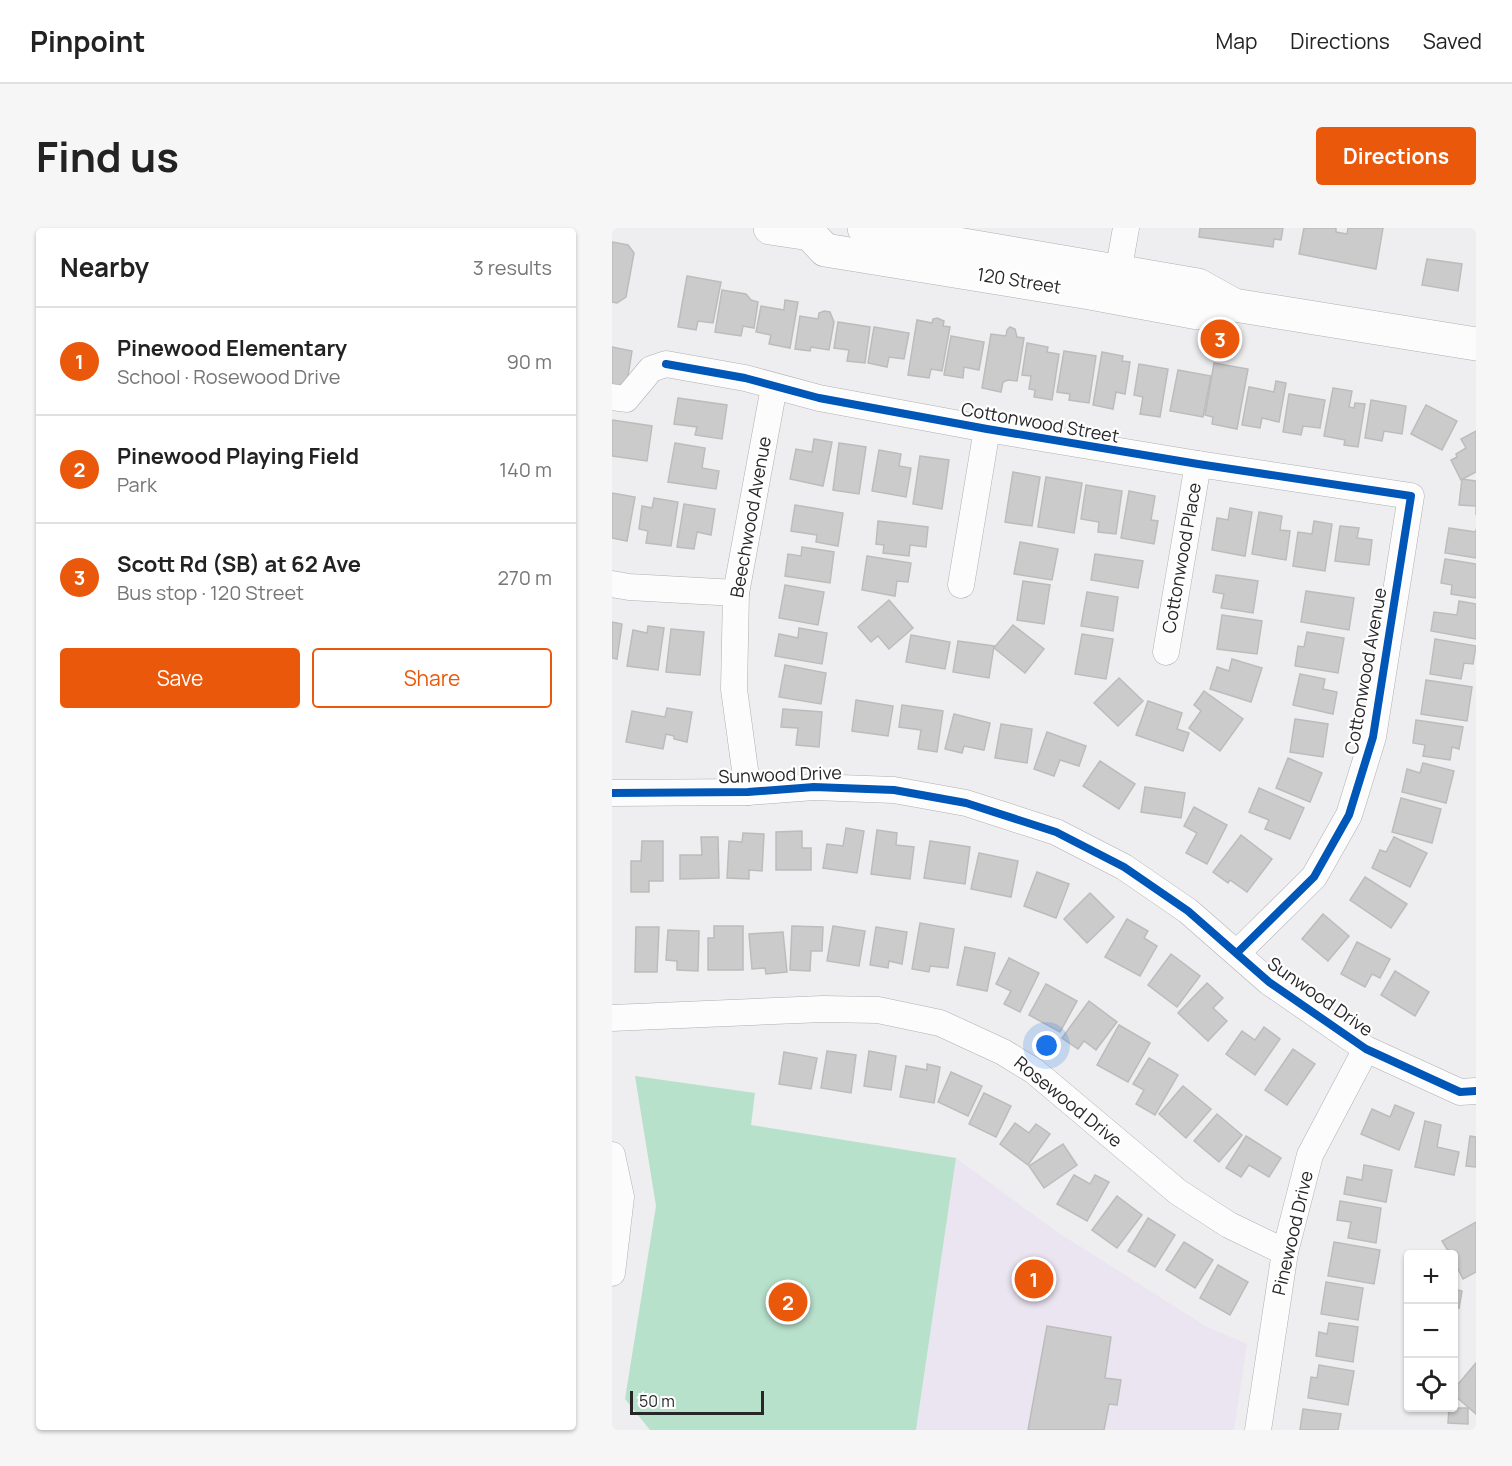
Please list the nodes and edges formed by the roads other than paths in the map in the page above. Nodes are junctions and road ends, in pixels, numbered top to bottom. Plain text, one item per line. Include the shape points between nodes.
1 (770, 228) edge
2 (864, 228) edge
3 (1126, 228) edge
4 (810, 231) edge
5 (1116, 284) junction
6 (1476, 344) edge
7 (774, 387) junction
8 (612, 397) edge
9 (987, 429) junction
10 (1198, 464) junction
11 (1411, 496) joint
12 (612, 584) edge
13 (961, 585) dead end
14 (736, 593) junction
15 (1166, 652) dead end
16 (748, 792) junction
17 (612, 793) edge
18 (1237, 953) junction
19 (612, 1018) edge
20 (1366, 1049) junction
21 (1476, 1092) edge
22 (612, 1155) edge
23 (615, 1237) edge
24 (1285, 1252) junction
25 (612, 1273) edge
26 (1258, 1430) edge

1 - 4 main road, 120 Street
2 - 5 main road, 120 Street
3 - 5 street
4 - 5 main road, 120 Street via 825,250
5 - 6 main road, 120 Street via 1198,313 1234,305
7 - 8 street, Cottonwood Street via 666,364 651,369 626,399
7 - 9 street, Cottonwood Street
7 - 14 street, Beechwood Avenue
9 - 10 street, Cottonwood Street
9 - 13 street
10 - 11 street, Cottonwood Street
10 - 15 street, Cottonwood Place
11 - 18 street, Cottonwood Avenue via 1373,737 1349,815 1314,877
12 - 14 street
14 - 16 street, Beechwood Avenue via 734,689
16 - 17 street, Sunwood Drive
16 - 18 street, Sunwood Drive via 814,787 894,790 966,803 1056,832 1124,867 1188,911
18 - 20 street, Sunwood Drive via 1269,982
19 - 24 street, Rosewood Drive via 823,1008 878,1010 940,1023 1034,1071 1178,1192 1229,1225
20 - 21 street, Sunwood Drive via 1460,1092
20 - 24 street, Pinewood Drive via 1310,1155
22 - 23 street via 621,1197
23 - 25 street
24 - 26 street, Pinewood Drive

